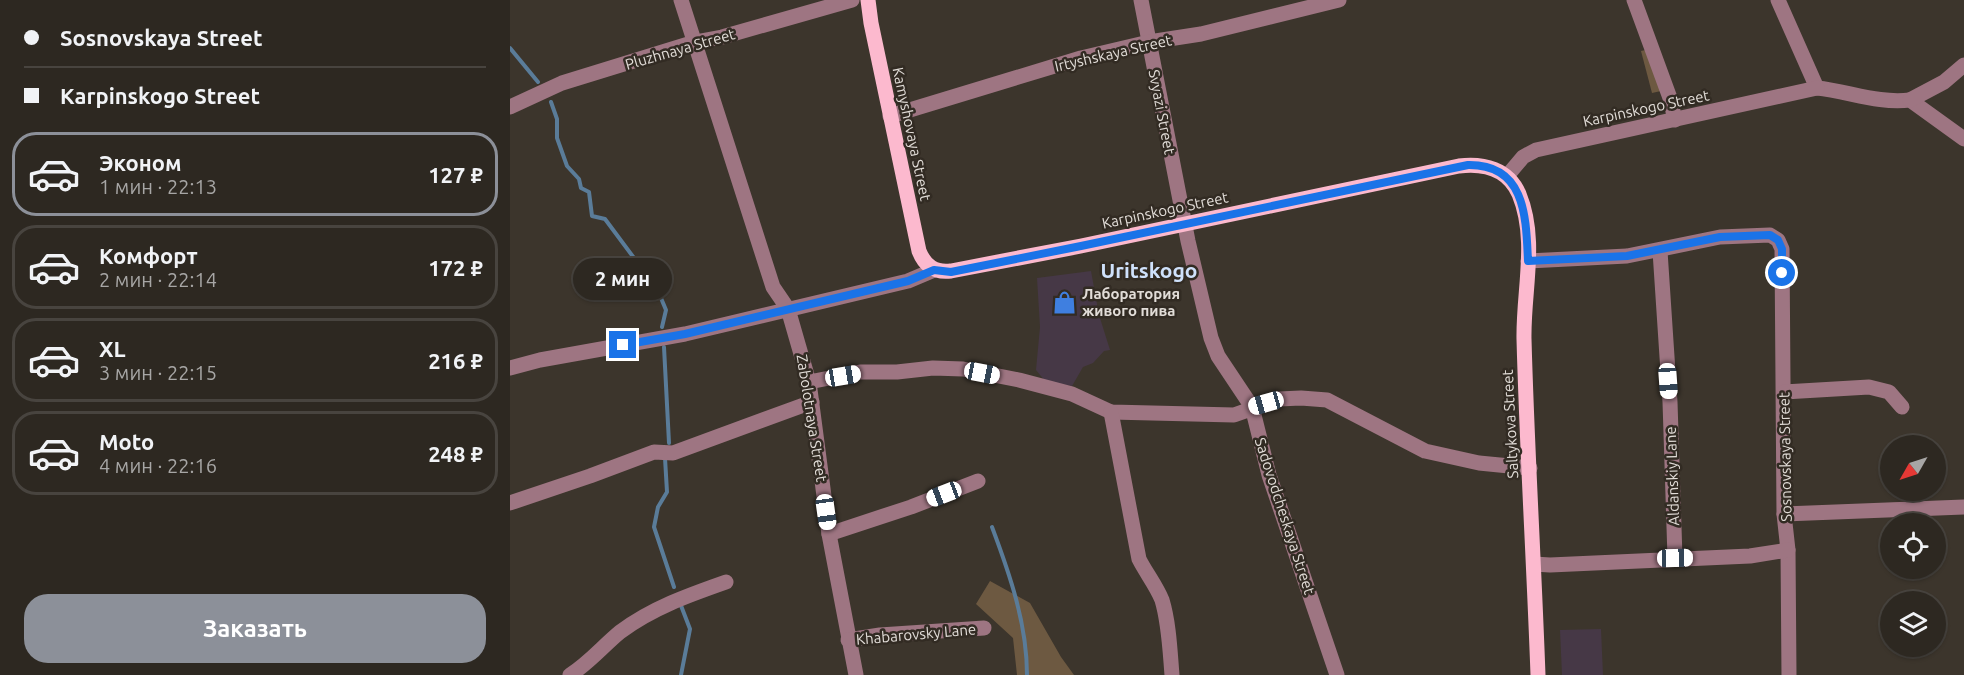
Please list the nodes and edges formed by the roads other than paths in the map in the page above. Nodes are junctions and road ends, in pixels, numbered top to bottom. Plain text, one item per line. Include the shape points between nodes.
1 (681, 0) edge
2 (852, 0) edge
3 (868, 0) edge
4 (1141, 0) edge
5 (1339, 0) edge
6 (1634, 0) edge
7 (1778, 0) edge
8 (695, 42) junction
9 (1149, 42) junction
10 (1964, 65) edge
11 (1816, 88) junction
12 (1910, 100) junction
13 (510, 107) edge
14 (890, 116) junction
15 (1675, 120) junction
16 (1964, 139) edge
17 (1507, 176) junction
18 (1184, 224) junction
19 (1660, 251) junction
20 (1528, 261) junction
21 (934, 270) junction
22 (788, 309) junction
23 (510, 368) edge
24 (809, 382) junction
25 (1784, 392) junction
26 (812, 402) junction
27 (1252, 407) junction
28 (1902, 407) dead end
29 (1111, 412) junction
30 (1530, 468) junction
31 (978, 482) dead end
32 (510, 503) edge
33 (1964, 507) edge
34 (1785, 514) junction
35 (829, 534) junction
36 (1788, 550) junction
37 (1675, 558) junction
38 (1534, 564) junction
39 (726, 582) dead end
40 (984, 628) dead end
41 (848, 640) junction
42 (570, 675) edge
43 (856, 675) edge
44 (1172, 675) edge
45 (1337, 675) edge
46 (1538, 675) edge
47 (1789, 675) edge

1 - 8 street, Zabolotnaya Street
2 - 8 street, Pluzhnaya Street
3 - 14 main road, Kamyshovaya Street
4 - 9 street, Svyazi Street
5 - 9 street, Irtyshskaya Street via 1201,34
6 - 15 street via 1671,98
7 - 11 street
8 - 13 street, Pluzhnaya Street via 562,83
8 - 22 street, Zabolotnaya Street via 773,287
9 - 14 street, Irtyshskaya Street via 1080,58
9 - 18 street, Svyazi Street
10 - 12 street via 1944,82
11 - 12 street, Karpinskogo Street via 1879,100
11 - 15 street, Karpinskogo Street
12 - 16 street
14 - 21 main road, Kamyshovaya Street via 919,252
15 - 17 street, Karpinskogo Street via 1536,150 1523,157
17 - 18 main road, Karpinskogo Street via 1479,165 1459,166
17 - 20 main road, Saltykova Street via 1524,212
18 - 21 main road, Karpinskogo Street via 951,272
18 - 27 street, Sadovodcheskaya Street via 1211,338 1218,356
19 - 20 street
19 - 25 street, Sosnovskaya Street via 1720,237 1770,235 1778,240 1782,249
19 - 37 street, Aldanskiy Lane
20 - 30 main road, Saltykova Street via 1524,328
21 - 22 street, Karpinskogo Street via 908,281
22 - 23 street, Karpinskogo Street via 685,334
22 - 24 street, Zabolotnaya Street
24 - 26 street, Zabolotnaya Street
24 - 29 street via 861,372 963,369 1072,394
25 - 28 street via 1869,387 1889,392
25 - 34 street, Sosnovskaya Street
26 - 32 street via 673,453 654,452
26 - 35 street, Zabolotnaya Street
27 - 29 street via 1234,415
27 - 30 street via 1279,399 1327,400 1425,451 1479,463
27 - 45 street, Sadovodcheskaya Street via 1269,475
29 - 44 street via 1139,558 1162,602
30 - 38 main road, Saltykova Street
31 - 35 street
33 - 34 street
34 - 36 street, Sosnovskaya Street
35 - 41 street, Zabolotnaya Street
36 - 37 street via 1750,556
36 - 47 street, Sosnovskaya Street
37 - 38 street
38 - 46 main road, Saltykova Street
39 - 42 street via 675,600 641,618
40 - 41 street, Khabarovsky Lane
41 - 43 street, Zabolotnaya Street

